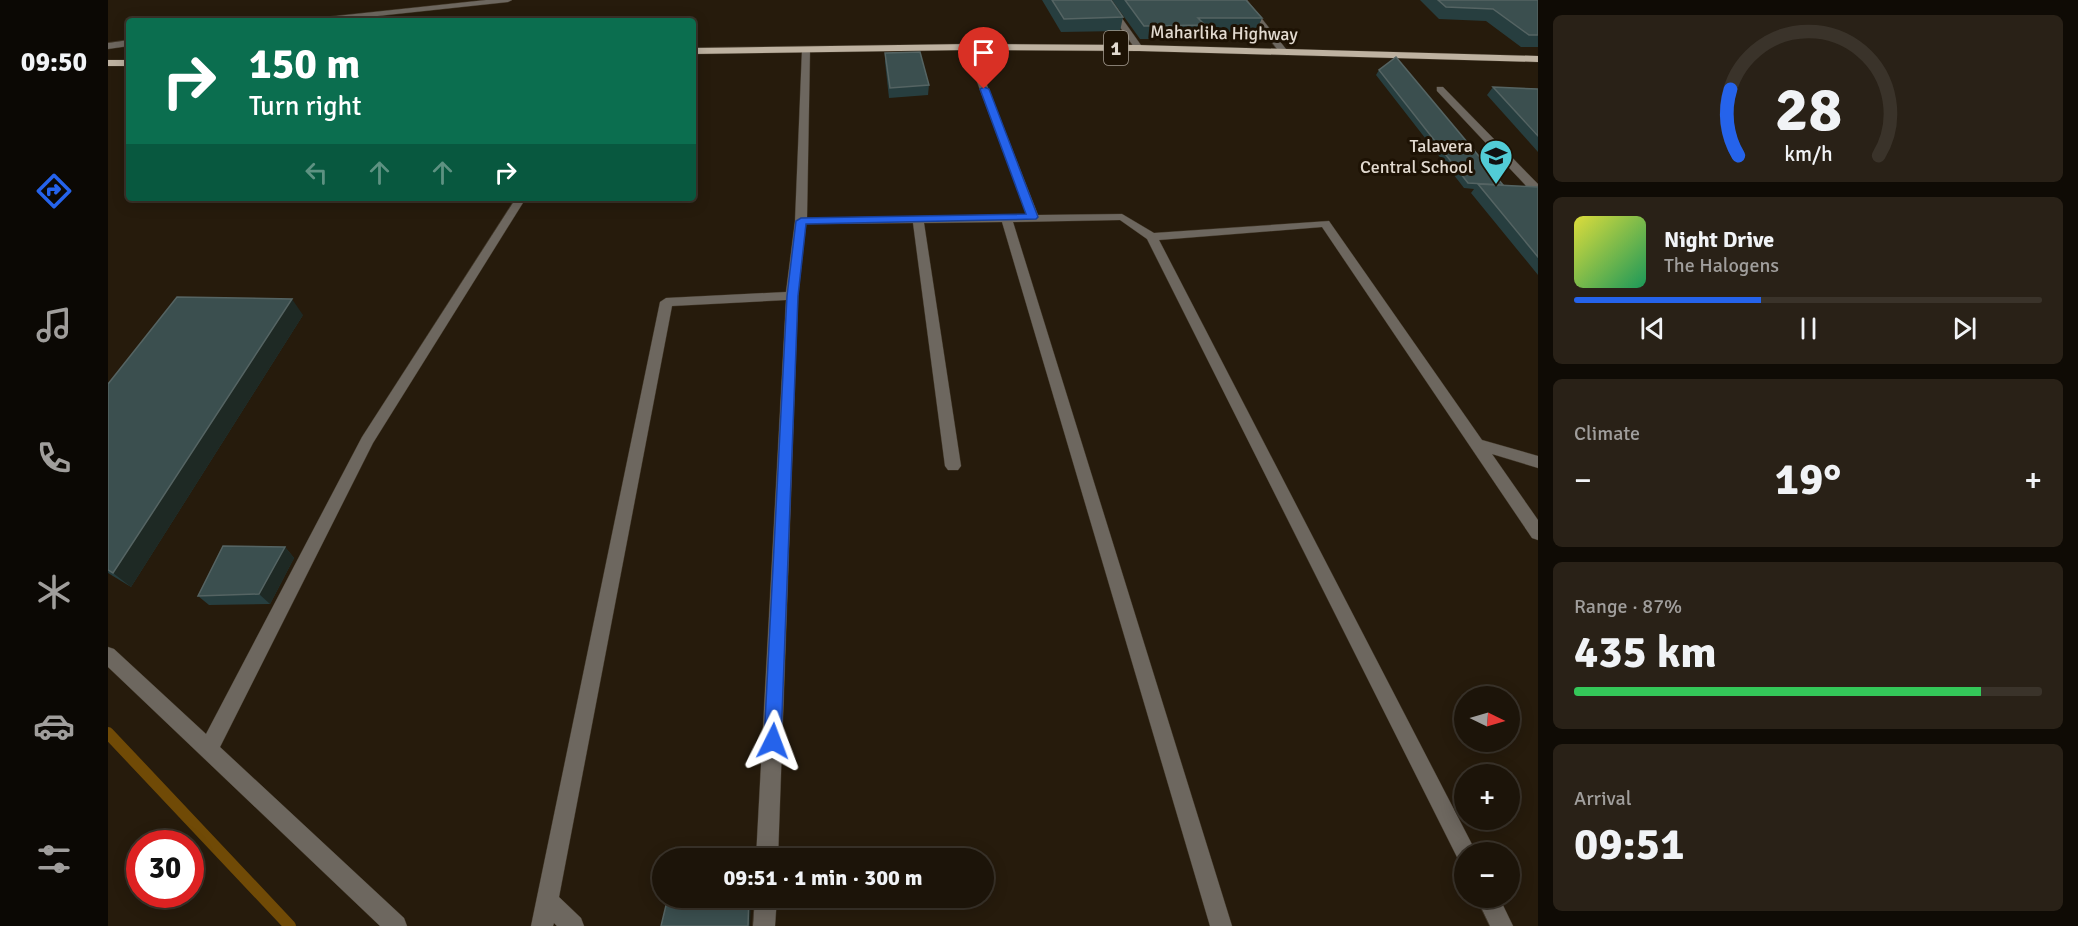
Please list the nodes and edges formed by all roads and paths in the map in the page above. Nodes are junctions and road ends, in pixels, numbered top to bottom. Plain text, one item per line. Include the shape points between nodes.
1 (508, 0) edge
2 (1106, 0) edge
3 (1234, 0) edge
4 (1243, 0) edge
5 (337, 18) edge
6 (126, 43) edge
7 (108, 46) edge
8 (968, 47) junction
9 (1139, 48) junction
10 (806, 50) junction
11 (1272, 50) junction
12 (696, 51) edge
13 (1283, 51) junction
14 (1538, 59) edge
15 (108, 63) edge
16 (126, 63) edge
17 (1440, 88) dead end
18 (1538, 187) edge
19 (519, 201) edge
20 (1006, 217) junction
21 (1033, 217) junction
22 (918, 220) junction
23 (801, 221) junction
24 (1152, 237) junction
25 (792, 296) junction
26 (1477, 444) junction
27 (1538, 462) edge
28 (953, 466) dead end
29 (1538, 533) edge
30 (108, 655) edge
31 (209, 748) junction
32 (1460, 842) edge
33 (767, 848) edge
34 (547, 901) junction
35 (765, 908) edge
36 (1493, 908) edge
37 (396, 926) edge
38 (542, 926) edge
39 (573, 926) edge
40 (764, 926) edge
41 (1221, 926) edge
42 (1502, 926) edge

1 - 5 street
2 - 9 street
3 - 11 street
4 - 13 street
6 - 7 street
8 - 9 main road, Maharlika Highway / 1
8 - 10 main road, Maharlika Highway / 1
8 - 21 street
9 - 11 main road, Maharlika Highway / 1
10 - 12 main road, Maharlika Highway / 1
10 - 23 street
11 - 13 main road, Maharlika Highway / 1
13 - 14 main road, Maharlika Highway / 1
15 - 16 main road
17 - 18 street via 1533,187
19 - 31 street via 367,441
20 - 21 street
20 - 22 street
20 - 41 street
21 - 24 street via 1122,217
22 - 23 street
22 - 28 street
23 - 25 street
24 - 26 street via 1326,223
24 - 32 street
25 - 33 street
25 - 34 street via 666,302
26 - 27 street
26 - 29 street
30 - 31 street
31 - 37 street
34 - 38 street
34 - 39 street
35 - 40 street
36 - 42 street

